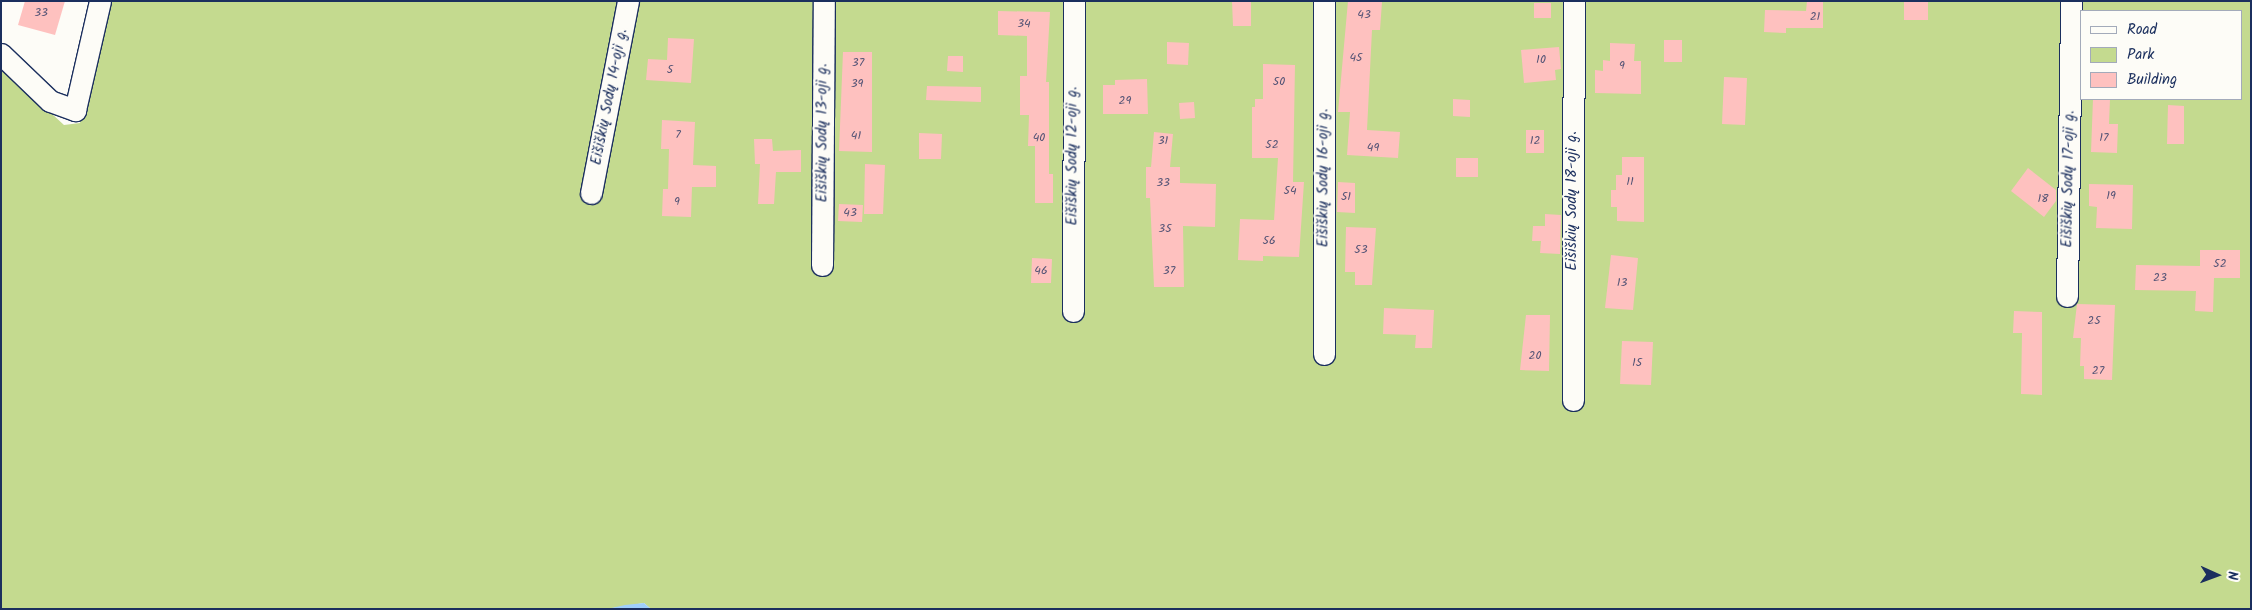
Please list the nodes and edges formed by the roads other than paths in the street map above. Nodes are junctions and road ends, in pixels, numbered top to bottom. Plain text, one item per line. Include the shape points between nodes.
1 (100, 1) edge
2 (628, 1) edge
3 (824, 1) edge
4 (1074, 1) edge
5 (1324, 1) edge
6 (1574, 1) edge
7 (2071, 1) edge
8 (1, 54) edge
9 (592, 193) dead end
10 (822, 265) dead end
11 (2068, 296) dead end
12 (1073, 311) dead end
13 (1324, 354) dead end
14 (1573, 400) dead end

1 - 8 street via 76,110 50,101
2 - 9 street, Eišiškių Sodų 14-oji g.
3 - 10 street, Eišiškių Sodų 13-oji g.
4 - 12 street, Eišiškių Sodų 12-oji g.
5 - 13 street, Eišiškių Sodų 16-oji g.
6 - 14 street, Eišiškių Sodų 18-oji g.
7 - 11 street, Eišiškių Sodų 17-oji g.

